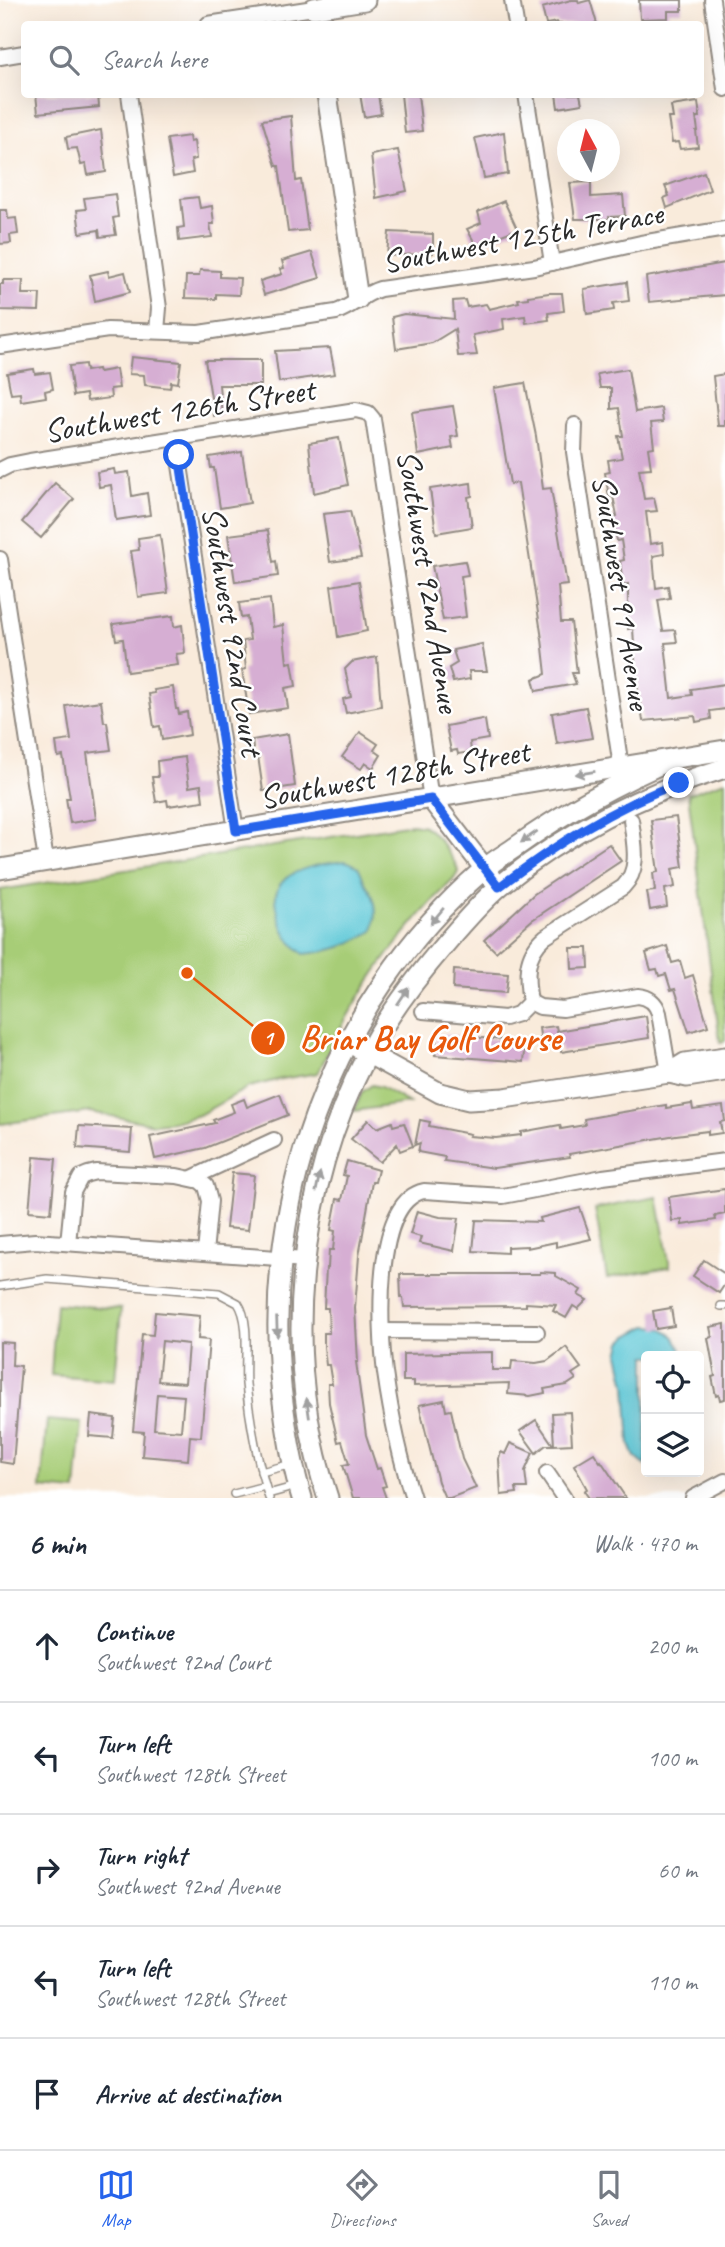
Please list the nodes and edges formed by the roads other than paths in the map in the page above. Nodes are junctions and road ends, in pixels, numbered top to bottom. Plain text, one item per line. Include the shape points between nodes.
1 (365, 0) edge
2 (512, 0) edge
3 (712, 0) edge
4 (315, 11) edge
5 (233, 21) edge
6 (516, 21) edge
7 (21, 54) edge
8 (0, 57) edge
9 (725, 89) edge
10 (130, 98) edge
11 (328, 98) edge
12 (527, 98) edge
13 (725, 229) edge
14 (552, 263) junction
15 (358, 299) junction
16 (156, 331) junction
17 (0, 346) edge
18 (368, 413) joint
19 (575, 425) dead end
20 (176, 439) junction
21 (0, 470) edge
22 (0, 559) edge
23 (725, 750) edge
24 (675, 758) junction
25 (621, 767) junction
26 (725, 768) edge
27 (431, 799) junction
28 (631, 820) dead end
29 (236, 831) junction
30 (46, 861) junction
31 (485, 868) junction
32 (0, 869) edge
33 (499, 887) junction
34 (530, 1003) junction
35 (424, 1011) dead end
36 (347, 1041) junction
37 (367, 1054) junction
38 (725, 1057) edge
39 (725, 1071) edge
40 (669, 1073) junction
41 (274, 1140) dead end
42 (725, 1161) edge
43 (192, 1178) junction
44 (68, 1243) junction
45 (0, 1244) edge
46 (205, 1253) junction
47 (280, 1258) junction
48 (305, 1259) junction
49 (0, 1286) edge
50 (382, 1331) junction
51 (537, 1332) dead end
52 (316, 1458) junction
53 (293, 1464) junction
54 (261, 1472) junction
55 (547, 1473) dead end
56 (322, 1479) junction
57 (725, 1481) edge
58 (300, 1492) edge
59 (267, 1493) edge
60 (234, 1494) dead end
61 (708, 1494) edge
62 (328, 1498) edge
63 (413, 1498) edge
64 (564, 1498) edge
65 (693, 1498) edge

1 - 4 street
2 - 6 street
3 - 9 street
4 - 5 street
7 - 8 street
10 - 16 street via 159,308
11 - 15 street
12 - 14 street
13 - 14 street, Southwest 125th Terrace
14 - 15 street, Southwest 125th Terrace via 380,289
15 - 16 street, Southwest 125th Terrace via 336,312 250,326 199,333
16 - 17 street, Southwest 125th Terrace via 92,332
18 - 20 street, Southwest 126th Street via 356,410
18 - 27 street, Southwest 92nd Avenue via 373,419
19 - 25 street, Southwest 91 Avenue via 574,452
20 - 21 street, Southwest 126th Street
20 - 29 street, Southwest 92nd Court
22 - 30 street
23 - 24 street, Southwest 128th Street
24 - 25 street, Southwest 128th Street
24 -> 31 street, Southwest 128th Street via 575,808
25 -> 27 street, Southwest 128th Street
26 - 33 street via 662,789 607,816 551,848
27 - 29 street, Southwest 128th Street
27 - 31 street, Southwest 92nd Avenue
28 - 34 street via 632,877 538,944 527,971
29 - 30 street, Southwest 128th Street
30 - 32 street, Southwest 128th Street
31 - 33 street, Southwest 92nd Avenue
31 -> 36 street via 445,906 399,961
37 -> 33 street via 415,979
34 - 35 street via 505,1018
34 - 40 street via 556,1009 646,997 659,1013
36 - 37 street
36 - 47 street via 317,1106 299,1161
37 - 40 street via 440,1093 469,1100
48 -> 37 street via 321,1171
38 - 40 street via 685,1063
39 - 40 street via 687,1077
41 - 43 street
42 - 50 street via 517,1194 418,1193 403,1204 391,1226
43 - 44 street via 88,1174 73,1192
43 - 46 street via 209,1193
44 - 45 street
44 - 46 street
46 - 47 street
47 - 48 street
47 -> 53 street via 279,1370
52 -> 48 street via 301,1334
49 - 54 lane via 47,1279 219,1293 234,1300 243,1312 246,1381
50 - 51 street
50 - 63 street via 385,1372
52 - 53 street
52 - 56 street
53 - 54 lane
53 - 58 street
54 - 59 lane
55 - 64 street
56 - 58 street
56 - 62 street
57 - 61 street
58 - 59 lane
59 - 60 lane
61 - 65 street

